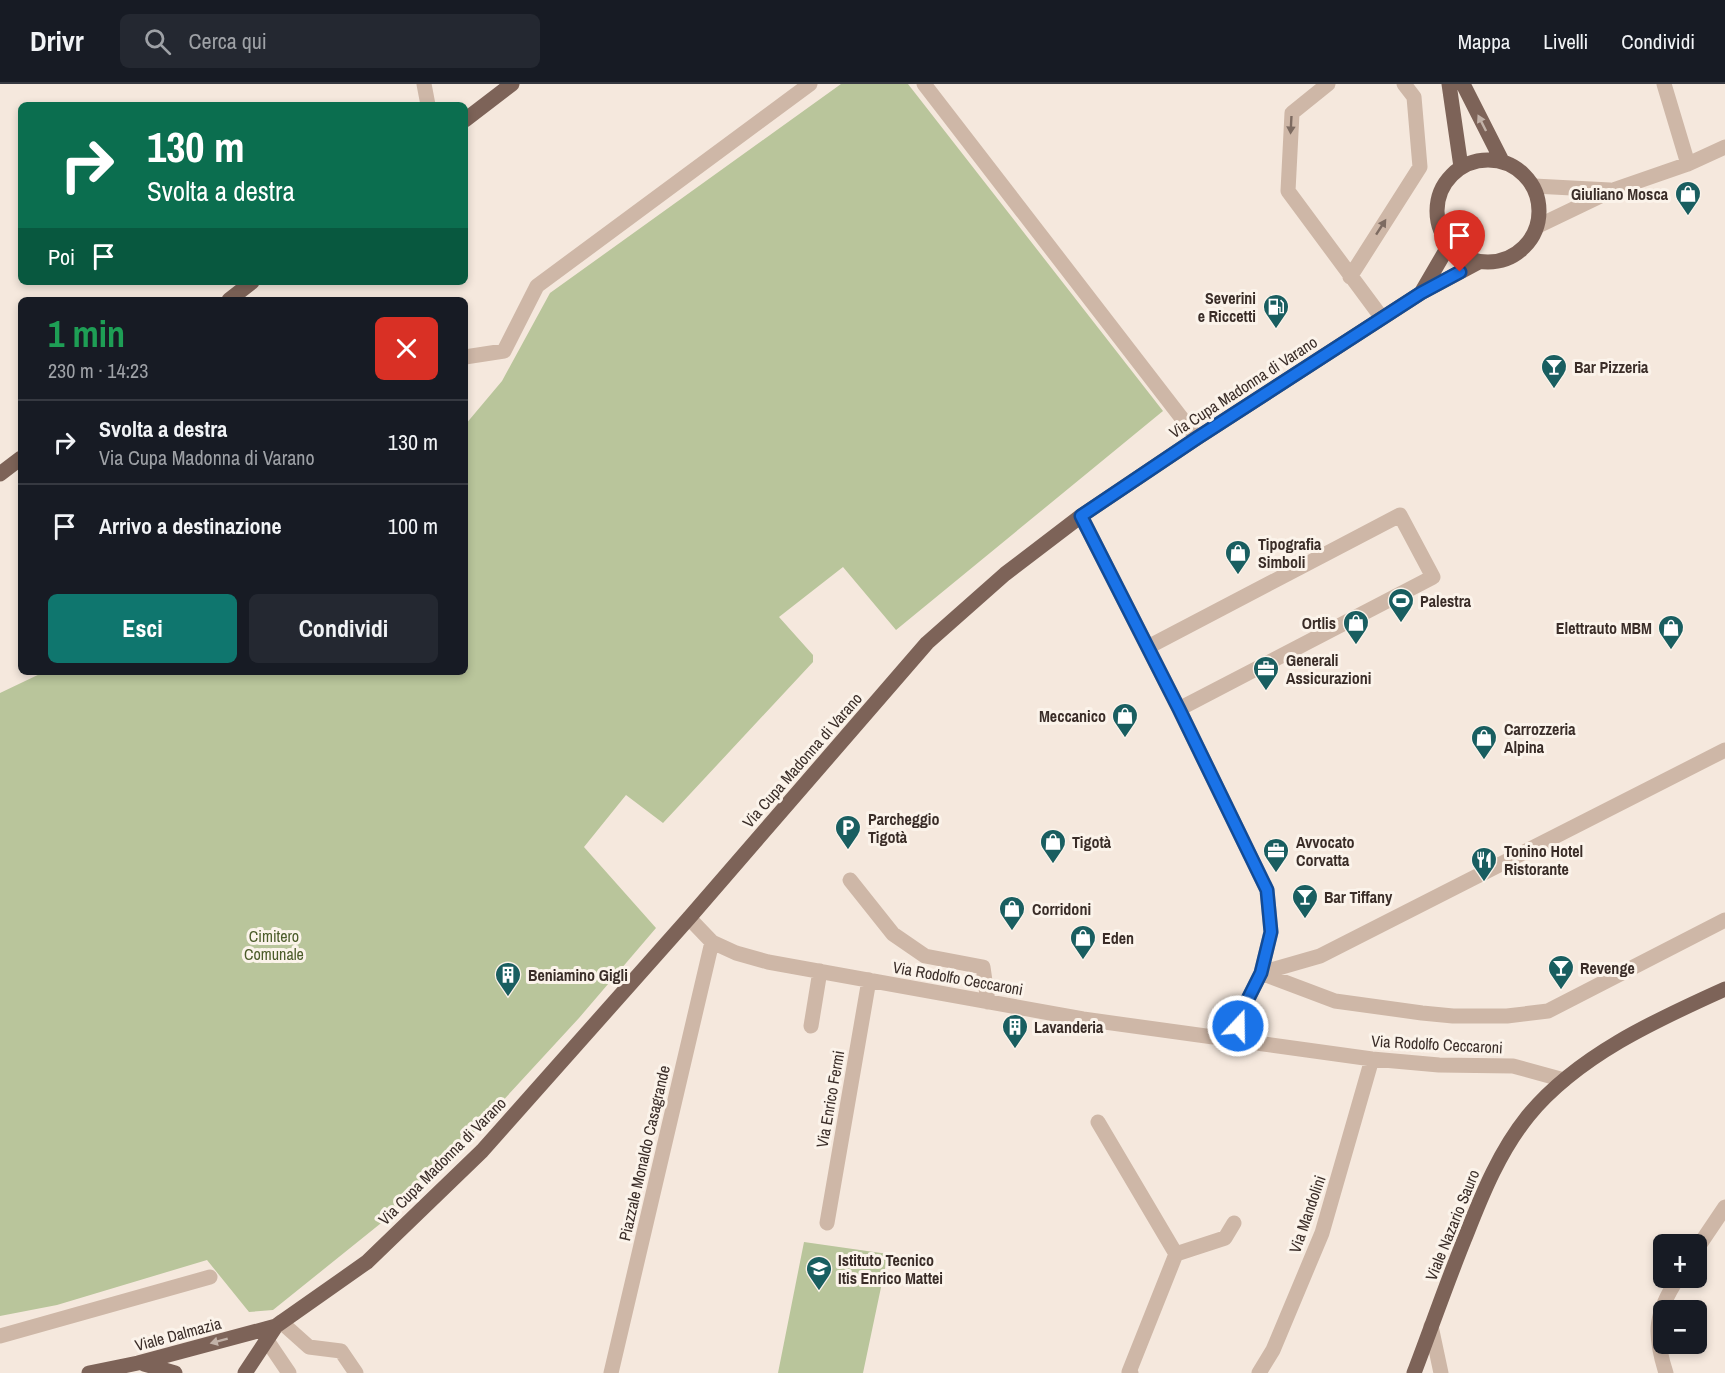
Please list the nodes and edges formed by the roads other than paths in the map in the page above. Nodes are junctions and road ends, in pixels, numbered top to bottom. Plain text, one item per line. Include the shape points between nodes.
1 (424, 84) edge
2 (512, 84) edge
3 (810, 84) edge
4 (924, 84) edge
5 (1328, 84) edge
6 (1404, 84) edge
7 (1449, 84) edge
8 (1463, 84) edge
9 (1664, 84) edge
10 (427, 102) edge
11 (468, 118) edge
12 (1725, 147) edge
13 (1502, 161) junction
14 (1688, 164) junction
15 (1461, 167) junction
16 (1534, 186) junction
17 (1613, 190) junction
18 (1538, 226) junction
19 (1449, 245) junction
20 (1479, 262) junction
21 (1350, 277) junction
22 (248, 285) edge
23 (1421, 293) junction
24 (233, 297) edge
25 (1382, 318) junction
26 (468, 357) edge
27 (1197, 438) junction
28 (18, 460) edge
29 (0, 474) edge
30 (1081, 516) junction
31 (1148, 647) junction
32 (1179, 709) junction
33 (1725, 750) edge
34 (849, 880) dead end
35 (689, 918) junction
36 (1725, 920) edge
37 (712, 942) junction
38 (820, 971) junction
39 (1261, 973) junction
40 (869, 980) junction
41 (1725, 989) edge
42 (988, 1002) junction
43 (812, 1026) dead end
44 (1234, 1040) junction
45 (1372, 1059) junction
46 (1564, 1080) junction
47 (1098, 1122) dead end
48 (1725, 1207) edge
49 (827, 1223) dead end
50 (1234, 1223) dead end
51 (1707, 1234) edge
52 (1176, 1254) junction
53 (210, 1277) dead end
54 (1673, 1288) edge
55 (278, 1324) junction
56 (1431, 1326) junction
57 (0, 1336) edge
58 (266, 1339) junction
59 (138, 1364) junction
60 (89, 1373) edge
61 (175, 1373) edge
62 (245, 1373) edge
63 (289, 1373) edge
64 (356, 1373) edge
65 (611, 1373) edge
66 (1131, 1373) edge
67 (1259, 1373) edge
68 (1414, 1373) edge
69 (1441, 1373) edge
70 (1666, 1373) edge

1 - 10 street
2 - 11 main road
3 - 26 street via 537,286 504,351
4 - 27 street
5 -> 21 street via 1292,113 1288,191
21 -> 6 street via 1420,167 1414,97
7 - 15 main road
13 -> 8 main road
9 - 14 street
12 - 14 street
13 - 15 main road via 1487,159
13 - 16 main road via 1520,171
14 - 17 street
15 - 19 main road via 1449,177 1437,203 1439,225
16 - 17 street
16 - 18 main road via 1539,199
17 - 18 street
18 - 20 main road via 1526,245 1509,258
19 - 20 main road
19 - 23 main road, Via Cupa Madonna di Varano
20 - 23 main road, Via Cupa Madonna di Varano
21 - 25 street
22 - 24 main road
23 - 25 main road, Via Cupa Madonna di Varano
25 - 27 main road, Via Cupa Madonna di Varano
27 - 30 main road, Via Cupa Madonna di Varano
28 - 29 main road
30 - 31 street
30 - 35 main road, Via Cupa Madonna di Varano via 1005,574 927,643
31 - 32 street
31 - 32 street via 1400,514 1433,578
32 - 39 street via 1267,890 1271,932
33 - 39 street via 1320,956
34 - 42 street via 893,934 925,956 983,967
35 - 37 street, Via Rodolfo Ceccaroni
35 - 55 main road, Via Cupa Madonna di Varano via 482,1151 367,1262
36 - 39 street, Via Rodolfo Ceccaroni via 1548,1011 1530,1014 1453,1016 1335,1001
37 - 38 street, Via Rodolfo Ceccaroni via 768,962
37 - 65 street, Piazzale Monaldo Casagrande
38 - 40 street, Via Rodolfo Ceccaroni
38 - 43 street
39 - 44 street via 1242,1011
40 - 42 street, Via Rodolfo Ceccaroni
40 - 49 street, Via Enrico Fermi
41 - 46 main road, Viale Nazario Sauro via 1621,1039
42 - 44 street, Via Rodolfo Ceccaroni
44 - 45 street, Via Rodolfo Ceccaroni
45 - 46 street, Via Rodolfo Ceccaroni via 1513,1066
45 - 67 street, Via Mandolini via 1322,1233 1273,1350
46 - 56 main road, Viale Nazario Sauro via 1528,1116 1490,1174
47 - 52 street
48 - 51 street
50 - 52 street via 1225,1238
52 - 66 street via 1128,1372
53 - 57 street
54 - 70 street via 1659,1313 1660,1355
55 - 58 main road
55 -> 59 main road, Viale Dalmazia
55 - 64 street via 309,1347 341,1351
56 - 68 main road, Viale Nazario Sauro
56 - 69 street
58 - 62 main road
58 - 63 street
59 - 60 main road, Viale Dalmazia
59 - 61 main road

